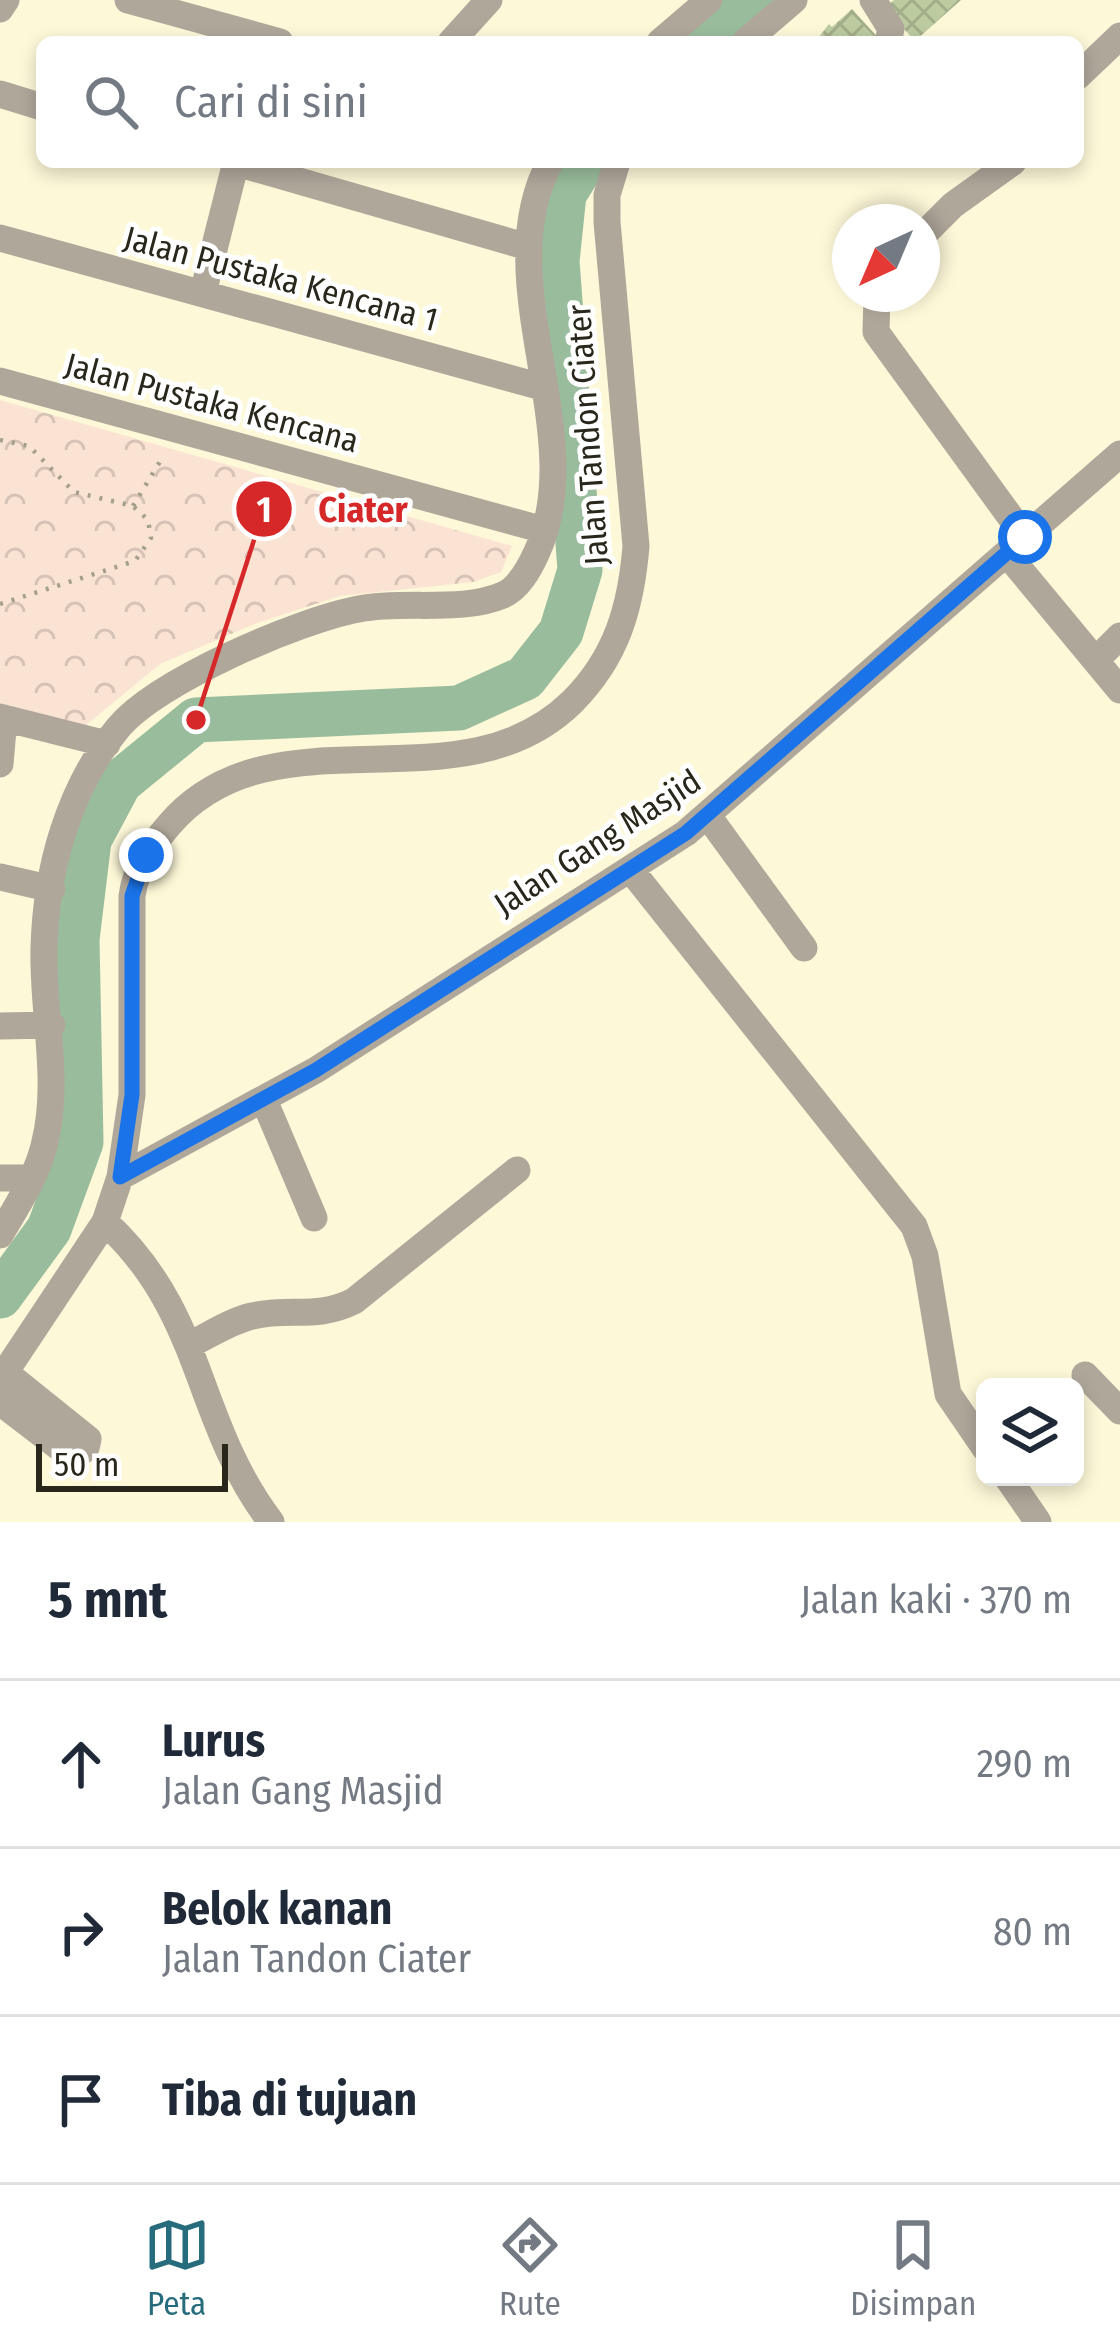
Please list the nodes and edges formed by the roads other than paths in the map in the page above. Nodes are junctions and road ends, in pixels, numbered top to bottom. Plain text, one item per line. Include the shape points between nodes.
1 (6, 0) edge
2 (128, 0) edge
3 (204, 0) edge
4 (489, 0) edge
5 (709, 0) edge
6 (794, 0) edge
7 (873, 0) edge
8 (0, 8) edge
9 (220, 25) junction
10 (254, 36) edge
11 (456, 36) edge
12 (667, 36) edge
13 (752, 36) edge
14 (889, 36) edge
15 (1120, 37) edge
16 (1084, 70) edge
17 (0, 94) edge
18 (36, 104) edge
19 (234, 168) edge
20 (256, 168) edge
21 (548, 168) edge
22 (615, 168) edge
23 (1006, 168) edge
24 (940, 221) edge
25 (0, 238) edge
26 (528, 247) junction
27 (203, 293) junction
28 (877, 312) edge
29 (0, 381) edge
30 (542, 387) junction
31 (1120, 454) edge
32 (544, 530) junction
33 (1016, 545) junction
34 (1120, 636) edge
35 (1096, 660) junction
36 (1120, 690) edge
37 (2, 717) edge
38 (107, 744) junction
39 (0, 764) edge
40 (708, 816) junction
41 (630, 869) junction
42 (0, 877) edge
43 (52, 889) junction
44 (804, 948) dead end
45 (52, 1025) junction
46 (0, 1026) edge
47 (264, 1100) junction
48 (517, 1170) dead end
49 (120, 1177) junction
50 (0, 1178) edge
51 (32, 1178) junction
52 (314, 1218) dead end
53 (105, 1222) junction
54 (0, 1235) edge
55 (191, 1344) junction
56 (1085, 1375) dead end
57 (2, 1385) edge
58 (1120, 1411) edge
59 (976, 1435) edge
60 (1013, 1486) edge
61 (271, 1522) edge
62 (1039, 1522) edge

1 - 8 street
2 - 9 street
3 - 9 street
4 - 11 street
5 - 12 street
6 - 13 street
7 - 14 street
9 - 10 street
15 - 16 street
17 - 18 street
19 - 27 street
20 - 26 street
21 - 26 street
22 - 49 street, Jalan Tandon Ciater via 607,222 637,546 632,599 616,645 554,720 505,747 448,758 261,765 214,784 176,817 134,878 132,1095
23 - 24 street
25 - 27 street, Jalan Pustaka Kencana 1
26 - 30 street
27 - 30 street, Jalan Pustaka Kencana 1
28 - 33 street via 876,332
29 - 32 street, Jalan Pustaka Kencana
30 - 32 street via 550,448
31 - 33 street, Jalan Gang Masjid
32 - 38 street via 509,592 485,601 357,609 253,646 152,701
33 - 35 street
33 - 40 street, Jalan Gang Masjid
34 - 35 street
35 - 36 street
37 - 38 street
37 - 39 street
38 - 43 street via 69,809
40 - 41 street, Jalan Gang Masjid
40 - 44 street
41 - 47 street, Jalan Gang Masjid
41 - 59 street via 914,1226 948,1394
42 - 43 street
43 - 45 street via 44,948
45 - 46 street
45 - 51 street via 45,1144
47 - 49 street, Jalan Gang Masjid
47 - 52 street
48 - 55 street via 354,1301 328,1314 248,1317
49 - 53 street, Jalan Tandon Ciater
50 - 51 street
51 - 54 street
53 - 55 street via 143,1257
53 - 57 street, Jalan Tandon Ciater
55 - 61 street via 224,1446
56 - 58 street
60 - 62 street

